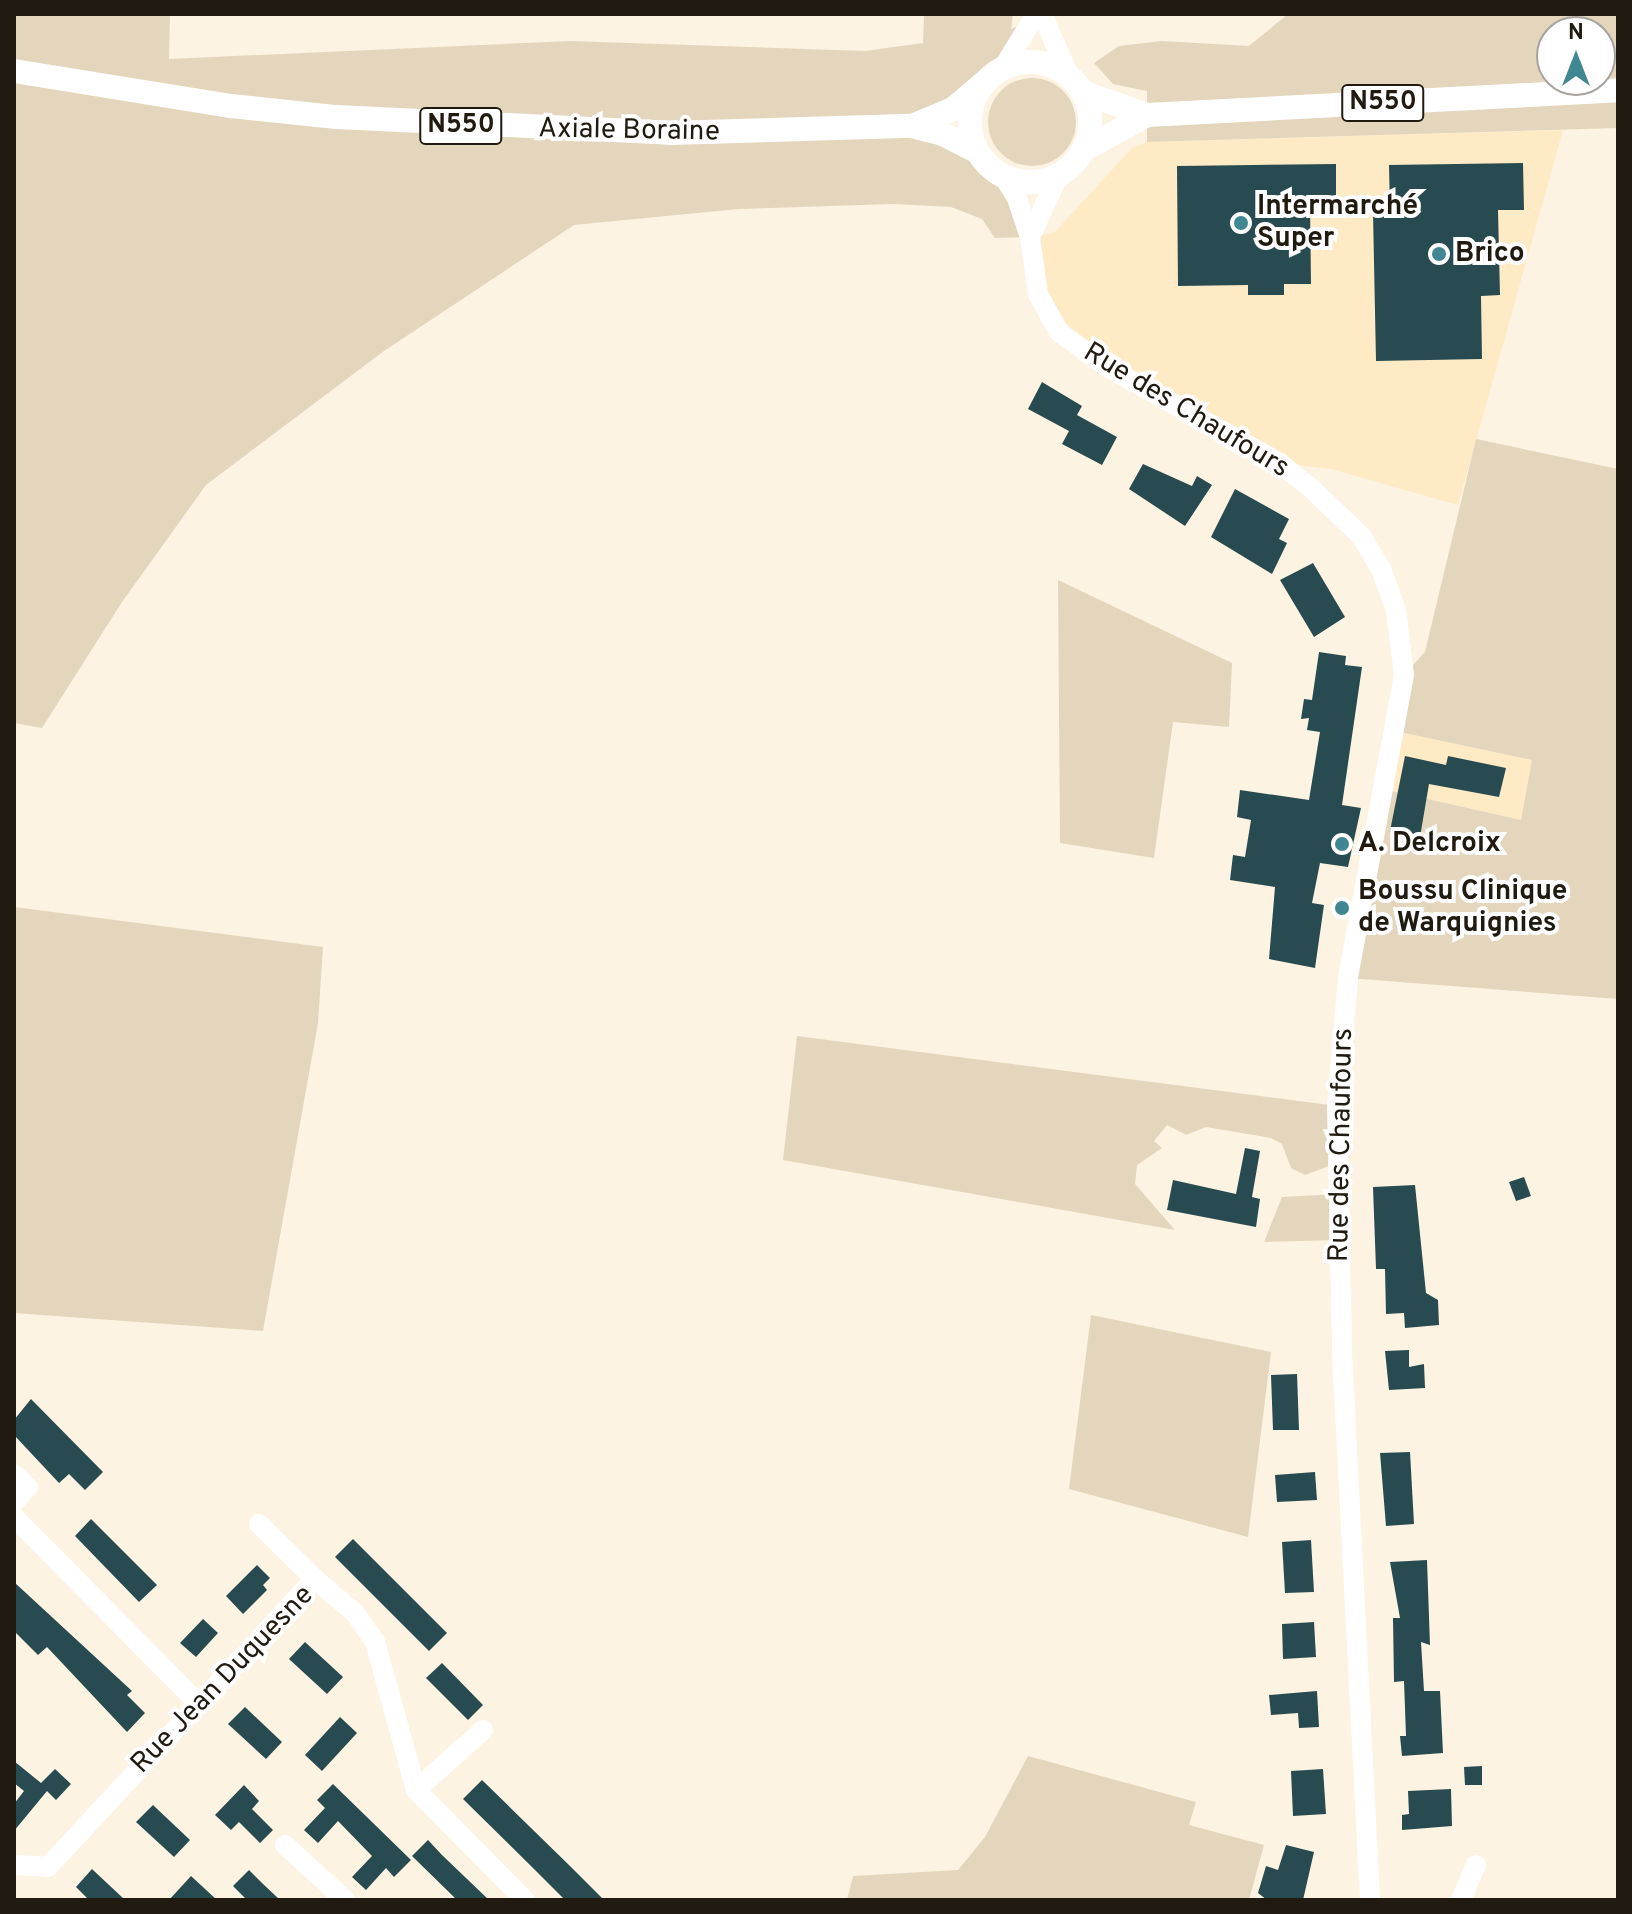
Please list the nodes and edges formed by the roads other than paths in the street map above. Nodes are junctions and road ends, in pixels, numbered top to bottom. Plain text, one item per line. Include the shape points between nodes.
1 (1039, 14) edge
2 (1003, 68) junction
3 (14, 71) edge
4 (984, 83) junction
5 (1075, 84) junction
6 (1618, 90) edge
7 (1147, 115) junction
8 (912, 126) junction
9 (1083, 150) junction
10 (978, 152) junction
11 (1002, 174) junction
12 (1059, 174) junction
13 (1030, 237) junction
14 (14, 1474) edge
15 (14, 1502) edge
16 (14, 1517) edge
17 (259, 1524) dead end
18 (315, 1579) junction
19 (198, 1703) junction
20 (483, 1730) dead end
21 (416, 1790) junction
22 (285, 1845) dead end
23 (14, 1865) edge
24 (1476, 1865) dead end
25 (345, 1900) edge
26 (525, 1900) edge
27 (1370, 1900) edge
28 (1461, 1900) edge

1 - 2 street
1 - 5 street
2 - 4 main road
2 - 5 main road via 1037,62
3 - 8 main road, Axiale Boraine / N550 via 231,106 446,125 671,133
4 - 8 main road, Axiale Boraine / N550 via 953,109
4 - 10 main road via 970,117
5 - 7 main road, N550
5 - 9 main road via 1089,121
6 - 7 main road, N550
7 - 9 main road, N550
8 - 10 main road, Axiale Boraine / N550
9 - 12 main road
10 - 11 main road
11 - 12 main road via 1041,181
11 - 13 street, Rue des Chaufours
12 - 13 street
13 - 27 street, Rue des Chaufours via 1038,294 1059,332 1107,367 1280,463 1311,488 1361,536 1396,610 1404,675 1348,978 1337,1106 1342,1353
14 - 15 street via 28,1487
16 - 19 street
17 - 18 street
18 - 19 street, Rue Jean Duquesne
18 - 21 street, Rue Jean Duquesne via 355,1613 375,1642
19 - 23 street, Rue Jean Duquesne via 48,1867
20 - 21 street
21 - 26 street, Rue Jean Duquesne
22 - 25 street
24 - 28 street

